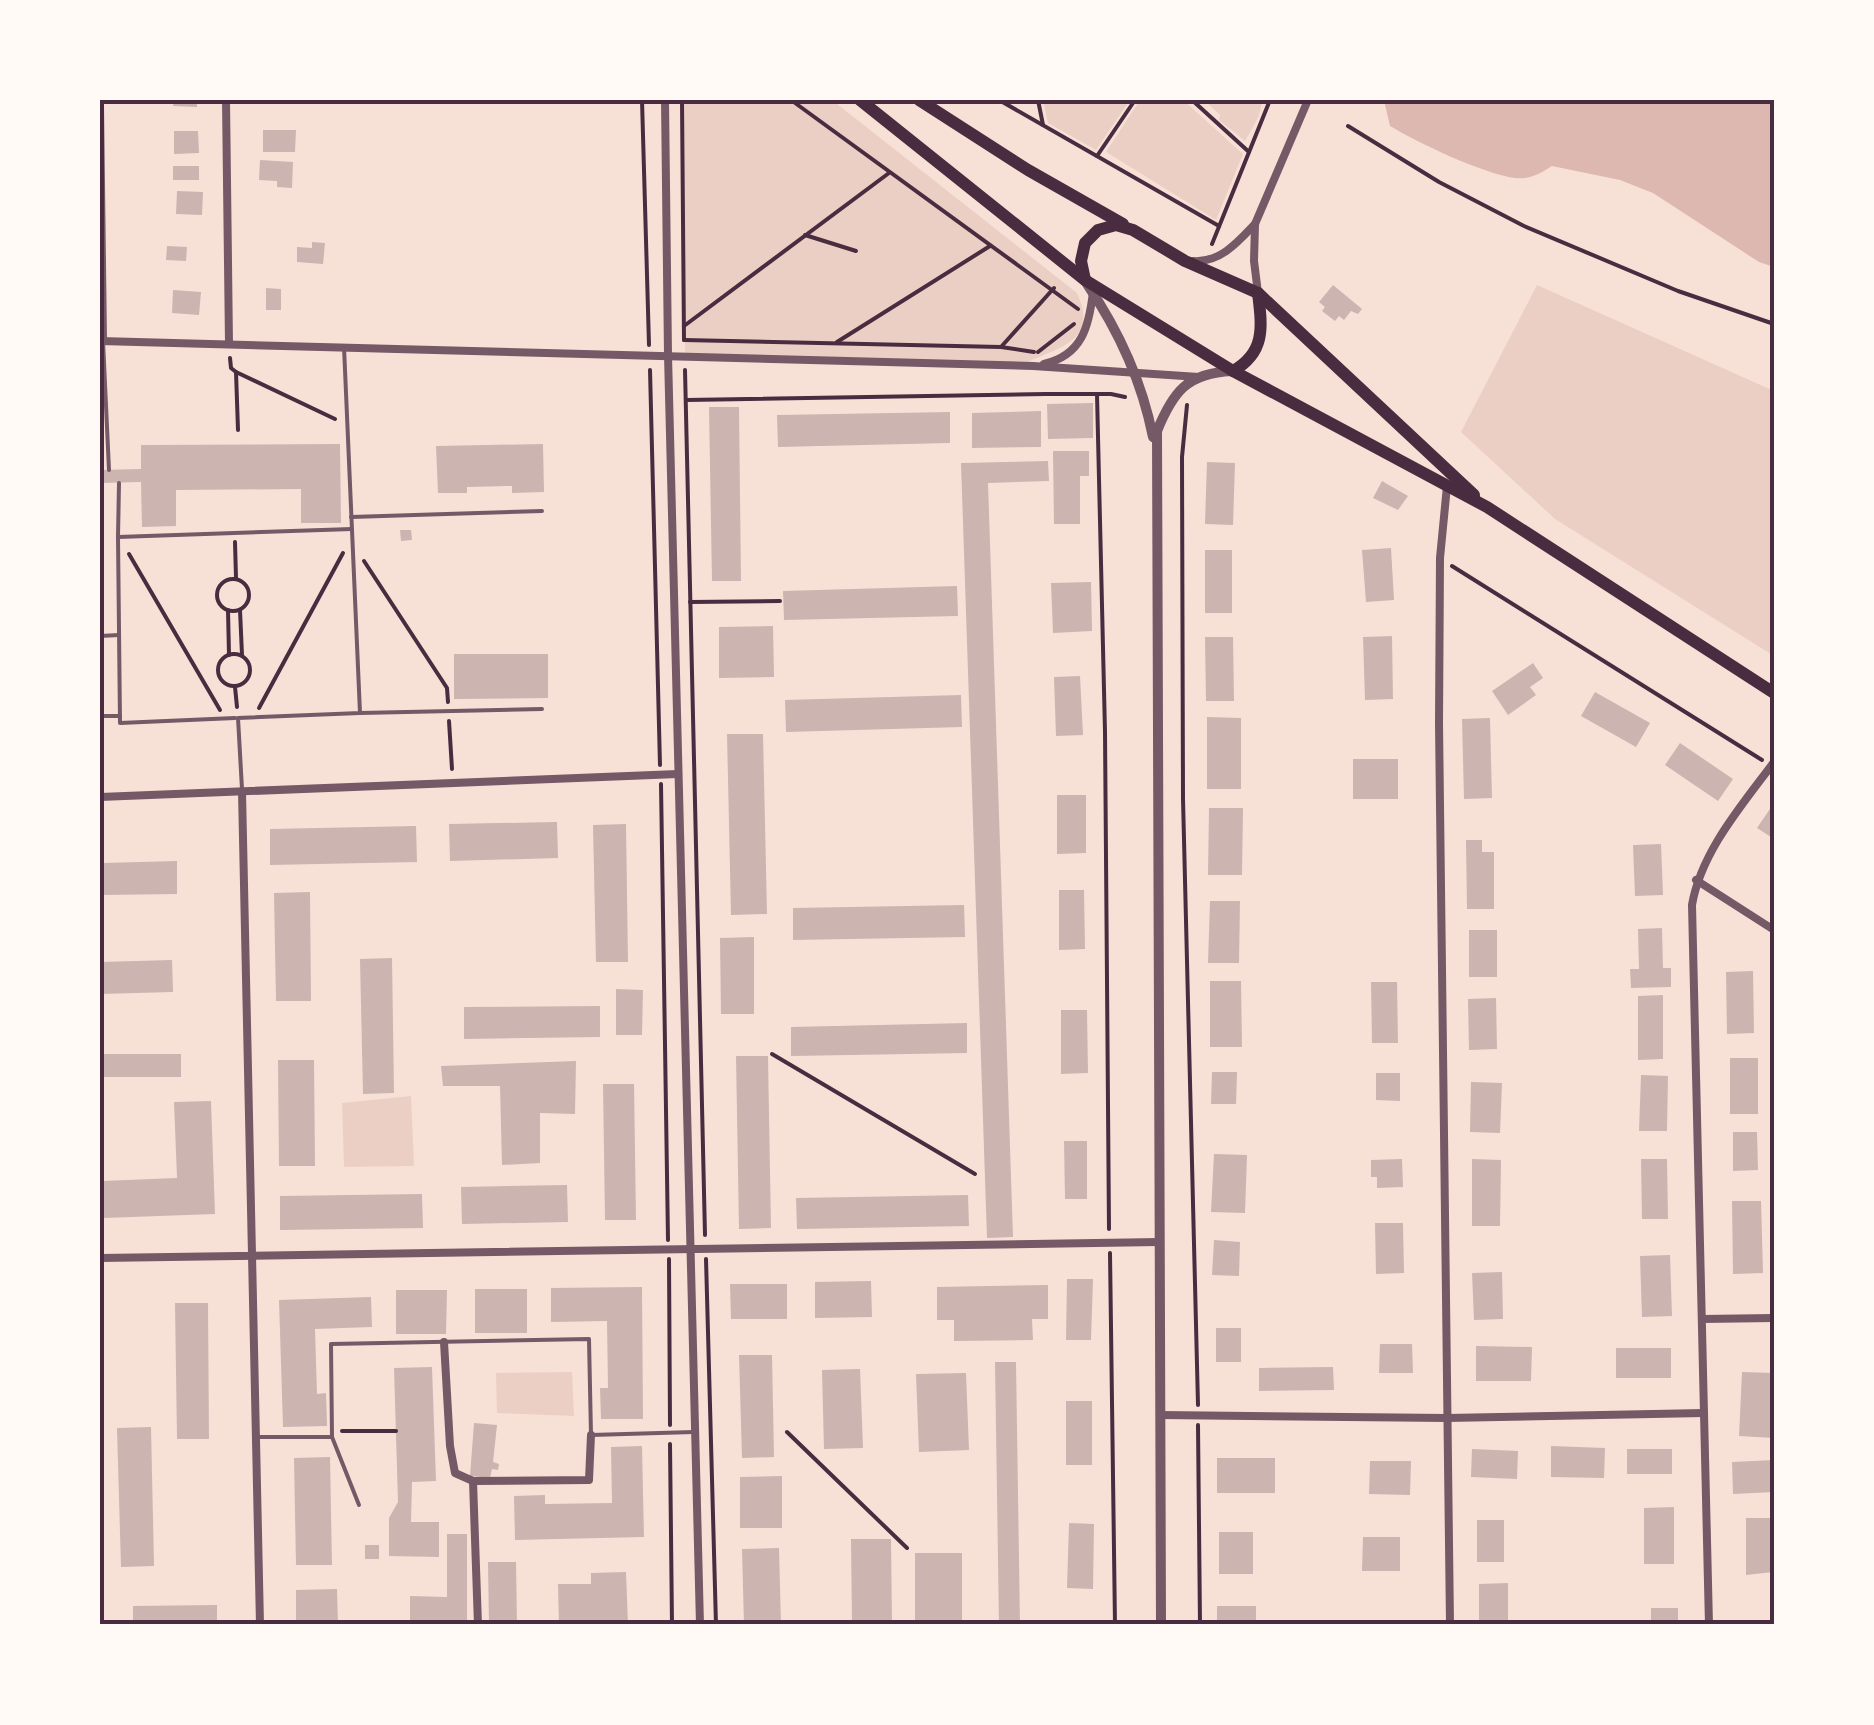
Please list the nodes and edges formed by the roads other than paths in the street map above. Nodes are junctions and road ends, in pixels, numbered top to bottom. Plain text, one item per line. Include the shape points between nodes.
1 (226, 100) edge
2 (665, 100) edge
3 (860, 100) edge
4 (919, 100) edge
5 (1308, 100) edge
6 (100, 106) edge
7 (1255, 224) junction
8 (1134, 230) junction
9 (1186, 261) junction
10 (1089, 286) junction
11 (1258, 293) junction
12 (102, 341) edge
13 (229, 344) junction
14 (344, 346) junction
15 (668, 356) junction
16 (1046, 365) junction
17 (1233, 371) junction
18 (1134, 372) junction
19 (101, 377) edge
20 (1198, 377) junction
21 (1158, 462) junction
22 (108, 470) dead end
23 (120, 482) dead end
24 (1447, 486) junction
25 (1487, 508) junction
26 (542, 511) dead end
27 (352, 517) junction
28 (352, 532) junction
29 (118, 537) junction
30 (119, 635) junction
31 (100, 636) edge
32 (1774, 693) edge
33 (542, 709) dead end
34 (360, 713) junction
35 (100, 716) edge
36 (120, 716) junction
37 (238, 718) junction
38 (1772, 764) edge
39 (678, 774) junction
40 (242, 792) junction
41 (100, 797) edge
42 (1696, 880) junction
43 (1774, 930) edge
44 (1159, 1242) junction
45 (692, 1251) junction
46 (252, 1255) junction
47 (100, 1258) edge
48 (1774, 1318) edge
49 (1702, 1319) junction
50 (444, 1342) junction
51 (1704, 1413) junction
52 (1160, 1414) junction
53 (1447, 1418) junction
54 (696, 1432) junction
55 (332, 1434) junction
56 (591, 1434) junction
57 (256, 1436) junction
58 (473, 1481) junction
59 (359, 1505) dead end
60 (260, 1625) edge
61 (478, 1625) edge
62 (700, 1625) edge
63 (1161, 1625) edge
64 (1450, 1625) edge
65 (1709, 1625) edge

1 - 13 street
2 - 15 street
3 - 10 highway
4 - 8 highway
5 - 7 street
6 - 12 street
7 - 9 street via 1222,254
7 - 11 street
8 - 9 highway
8 - 10 highway via 1116,225 1086,243 1081,261
9 - 11 highway
10 - 16 street via 1085,335
10 - 17 highway
10 - 18 street
11 - 17 highway via 1260,343
11 - 25 highway
12 - 13 street
12 - 19 lane
13 - 14 street
14 - 15 street
14 - 27 lane
15 - 16 street
15 - 39 street
16 - 18 street
17 - 20 street
17 - 24 highway
18 - 20 street
18 - 21 street
19 - 22 lane
20 - 21 street via 1169,402 1157,431
21 - 44 street
23 - 29 lane
24 - 25 highway
24 - 53 street via 1438,723
25 - 32 highway
26 - 27 lane
27 - 28 lane
28 - 29 lane
28 - 34 lane
29 - 30 lane
30 - 31 lane
30 - 36 lane
33 - 34 lane
34 - 37 lane
35 - 36 lane
36 - 37 lane via 120,723
37 - 40 lane
38 - 42 street
39 - 40 street
39 - 45 street
40 - 41 street
40 - 46 street
42 - 43 street
42 - 49 street
44 - 45 street
44 - 52 street
45 - 46 street
45 - 54 street
46 - 47 street
46 - 57 street
48 - 49 street
49 - 51 street
50 - 55 lane via 330,1344
50 - 56 lane via 589,1340
50 - 58 street via 455,1472
51 - 53 street
51 - 65 street
52 - 53 street
52 - 63 street
53 - 64 street
54 - 56 lane
54 - 62 street
55 - 57 lane
55 - 59 lane
56 - 58 street via 590,1480
57 - 60 street
58 - 61 street

